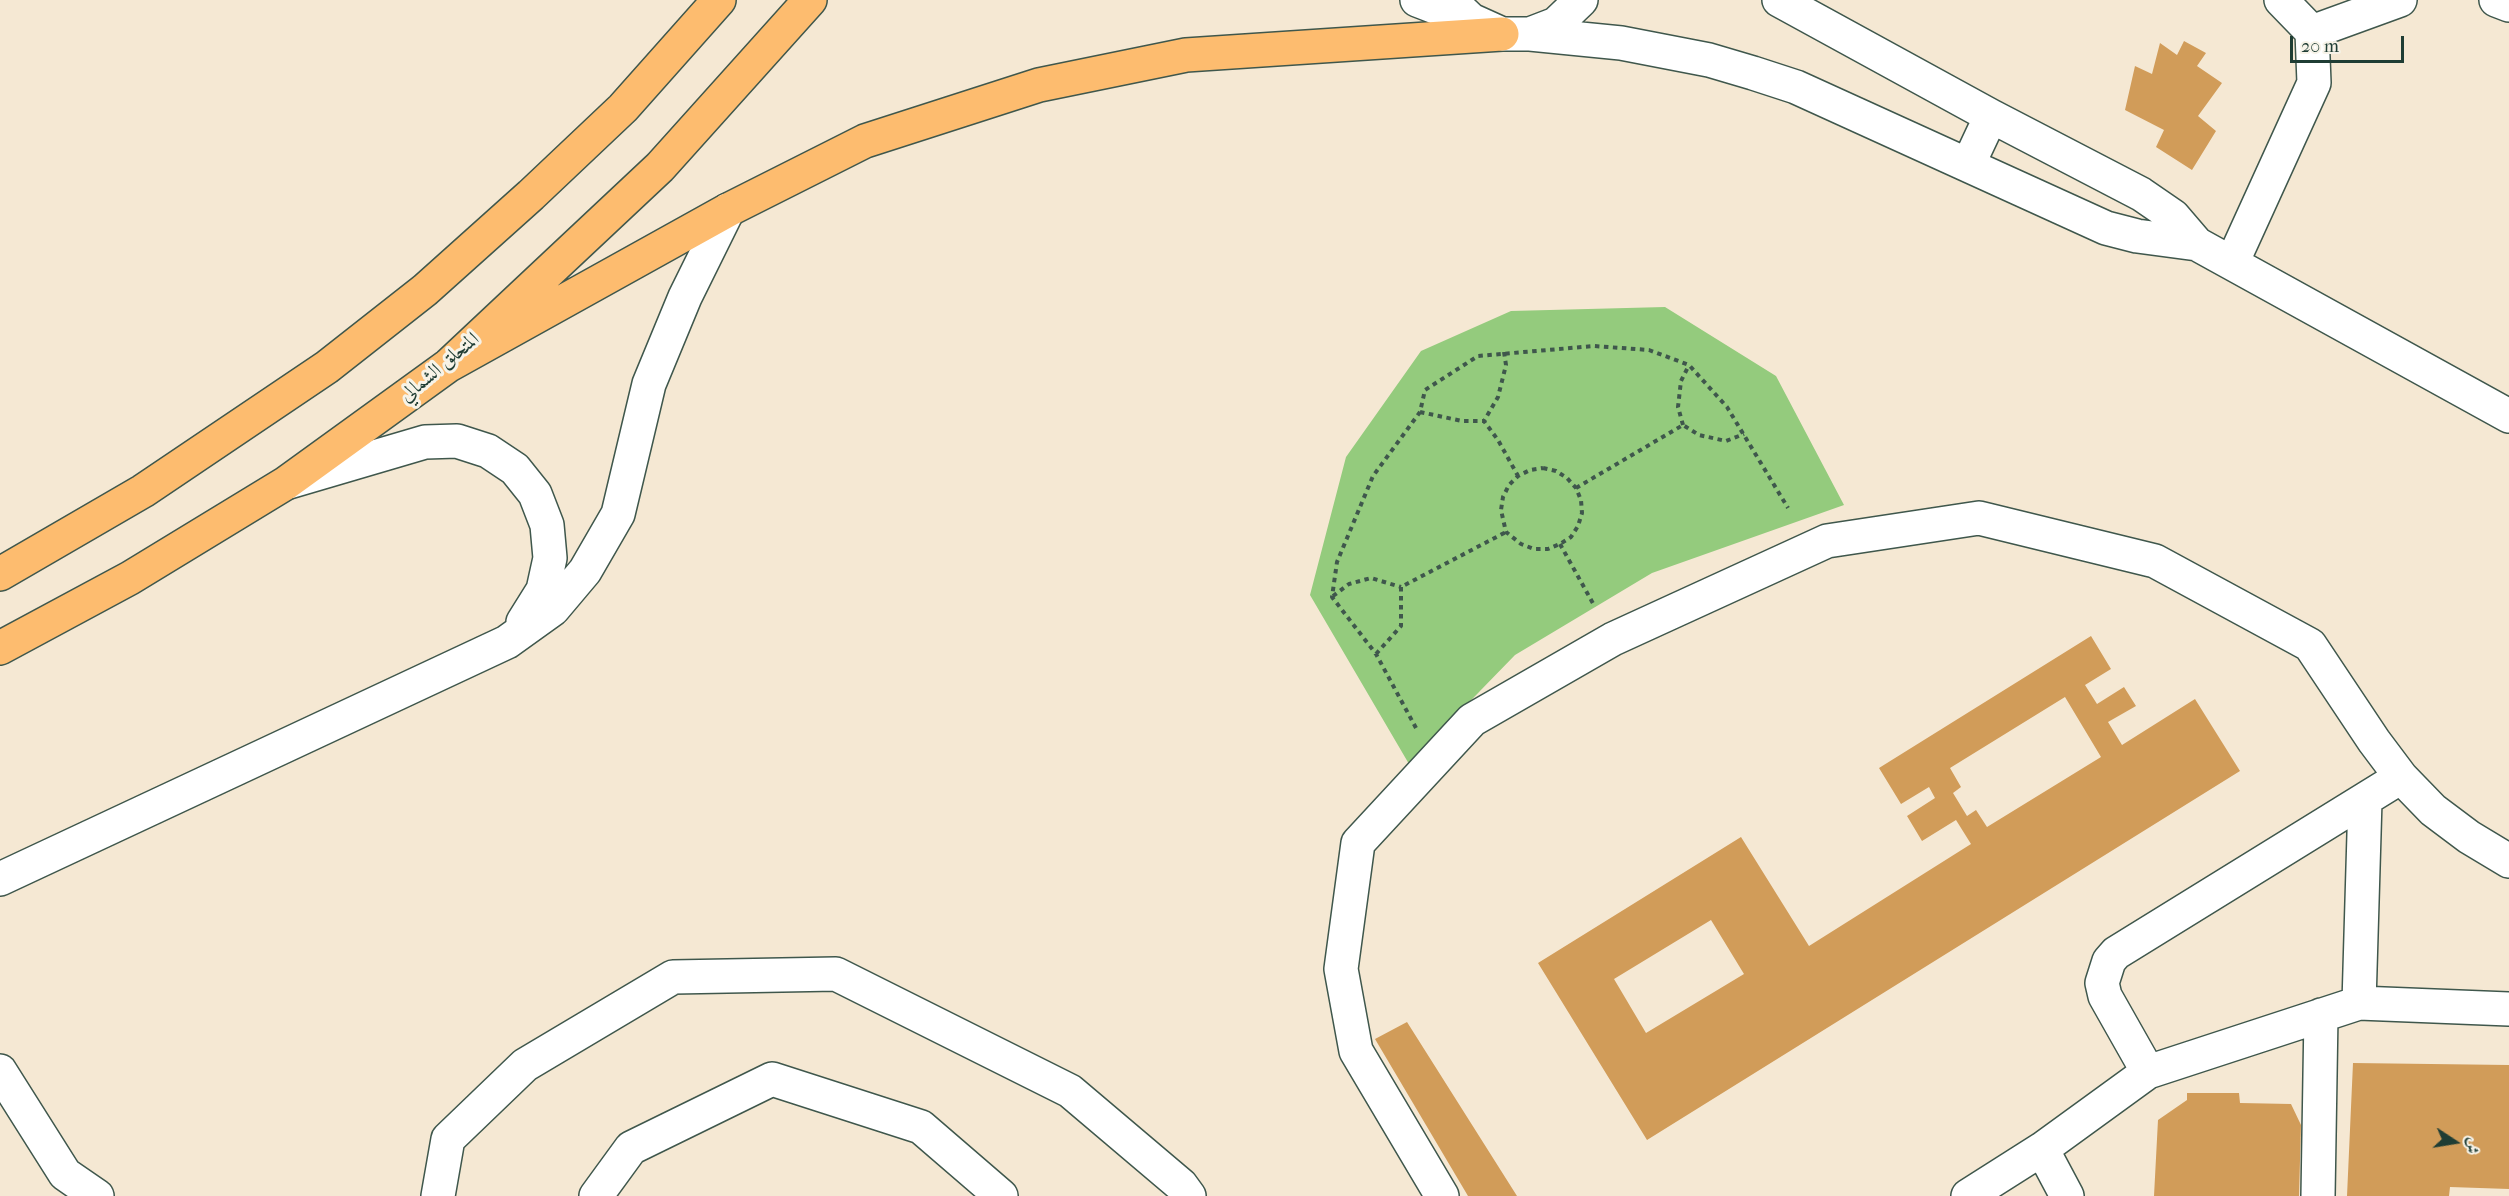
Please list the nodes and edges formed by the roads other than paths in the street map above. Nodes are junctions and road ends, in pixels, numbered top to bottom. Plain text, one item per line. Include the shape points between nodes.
1 (719, 0) edge
2 (810, 0) edge
3 (1417, 0) edge
4 (1581, 0) edge
5 (1779, 0) edge
6 (2281, 0) edge
7 (2400, 0) edge
8 (2496, 0) edge
9 (2509, 5) edge
10 (1460, 10) edge
11 (2312, 32) junction
12 (1516, 34) junction
13 (1991, 116) junction
14 (1968, 165) junction
15 (728, 210) junction
16 (2197, 244) junction
17 (2232, 263) junction
18 (449, 365) junction
19 (2509, 416) edge
20 (286, 483) junction
21 (0, 574) edge
22 (507, 642) junction
23 (0, 648) edge
24 (2401, 777) junction
25 (2365, 800) junction
26 (2509, 861) edge
27 (0, 879) edge
28 (2359, 1004) junction
29 (2509, 1009) edge
30 (2321, 1015) junction
31 (0, 1071) edge
32 (2148, 1072) junction
33 (2042, 1149) junction
34 (97, 1196) edge
35 (438, 1196) edge
36 (596, 1196) edge
37 (1001, 1196) edge
38 (1189, 1196) edge
39 (1442, 1196) edge
40 (1968, 1196) edge
41 (2067, 1196) edge
42 (2318, 1196) edge

1 - 21 highway via 623,108 425,290 327,367 143,491
2 - 18 highway, المتحلق الشمالي via 660,167
3 - 10 street
4 - 12 street via 1556,24
5 - 13 street
6 - 11 street
7 - 11 street
8 - 9 street
10 - 12 street
11 - 17 street via 2314,83
12 - 14 street via 1665,50 1753,73 1796,87
12 - 15 highway via 1186,55 1039,85 864,141
13 - 14 street
13 - 16 street via 2141,194 2173,216
14 - 16 street via 2106,228
15 - 18 highway
15 - 22 street via 685,297 649,384 618,514 585,571 553,609
16 - 17 street
17 - 19 street
18 - 20 highway, المتحلق الشمالي
20 - 22 street via 425,442 457,441 488,451 515,469 535,494 547,525 550,558 543,590
20 - 23 highway, المتحلق الشمالي via 130,578
22 - 27 street
24 - 25 street
24 - 26 street via 2433,810
24 - 39 street via 2310,645 2155,561 1979,518 1827,541 1613,639 1472,720 1358,843 1341,969 1356,1051
25 - 28 street
25 - 32 street via 2116,953 2109,961 2102,983 2105,996
28 - 29 street
28 - 30 street
30 - 32 street
30 - 42 street
31 - 34 street via 65,1174
32 - 33 street
33 - 40 street
33 - 41 street
35 - 38 street via 448,1139 525,1065 673,977 836,974 1070,1091 1182,1185
36 - 37 street via 631,1148 772,1079 921,1127

